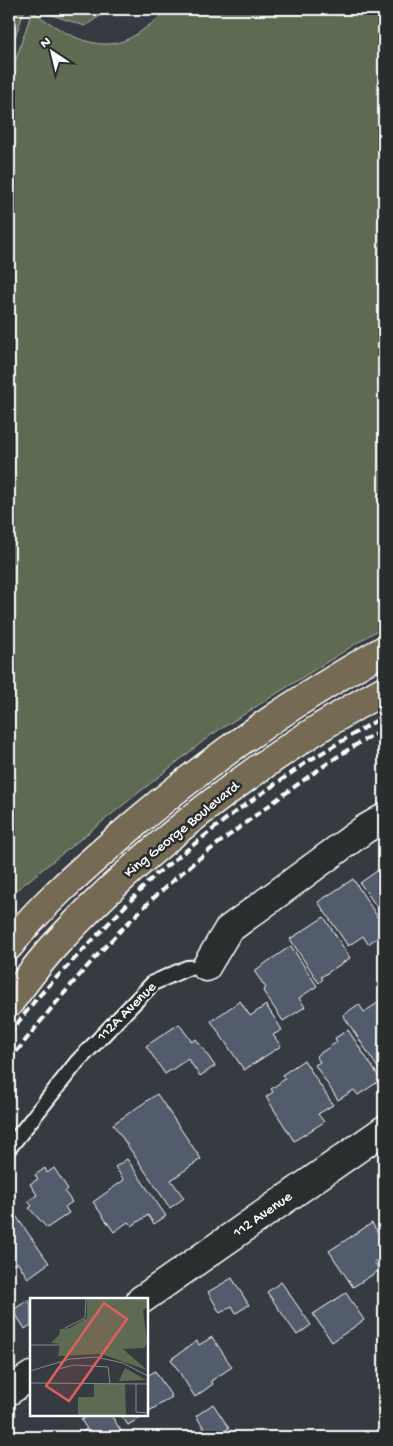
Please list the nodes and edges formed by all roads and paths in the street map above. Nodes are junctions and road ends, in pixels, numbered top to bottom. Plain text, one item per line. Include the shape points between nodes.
1 (384, 650) edge
2 (384, 690) edge
3 (384, 818) edge
4 (9, 946) edge
5 (206, 967) joint
6 (9, 1003) edge
7 (384, 1130) edge
8 (9, 1148) edge
9 (144, 1298) edge
10 (30, 1377) edge
11 (9, 1391) edge

1 - 4 main road via 323,685 174,789 32,917
2 - 6 main road, King George Boulevard via 265,765 118,882 56,944
3 - 5 street, 112A Avenue via 228,930
5 - 8 lane, 112A Avenue via 187,968 153,982 77,1062
7 - 9 street, 112 Avenue
10 - 11 street

